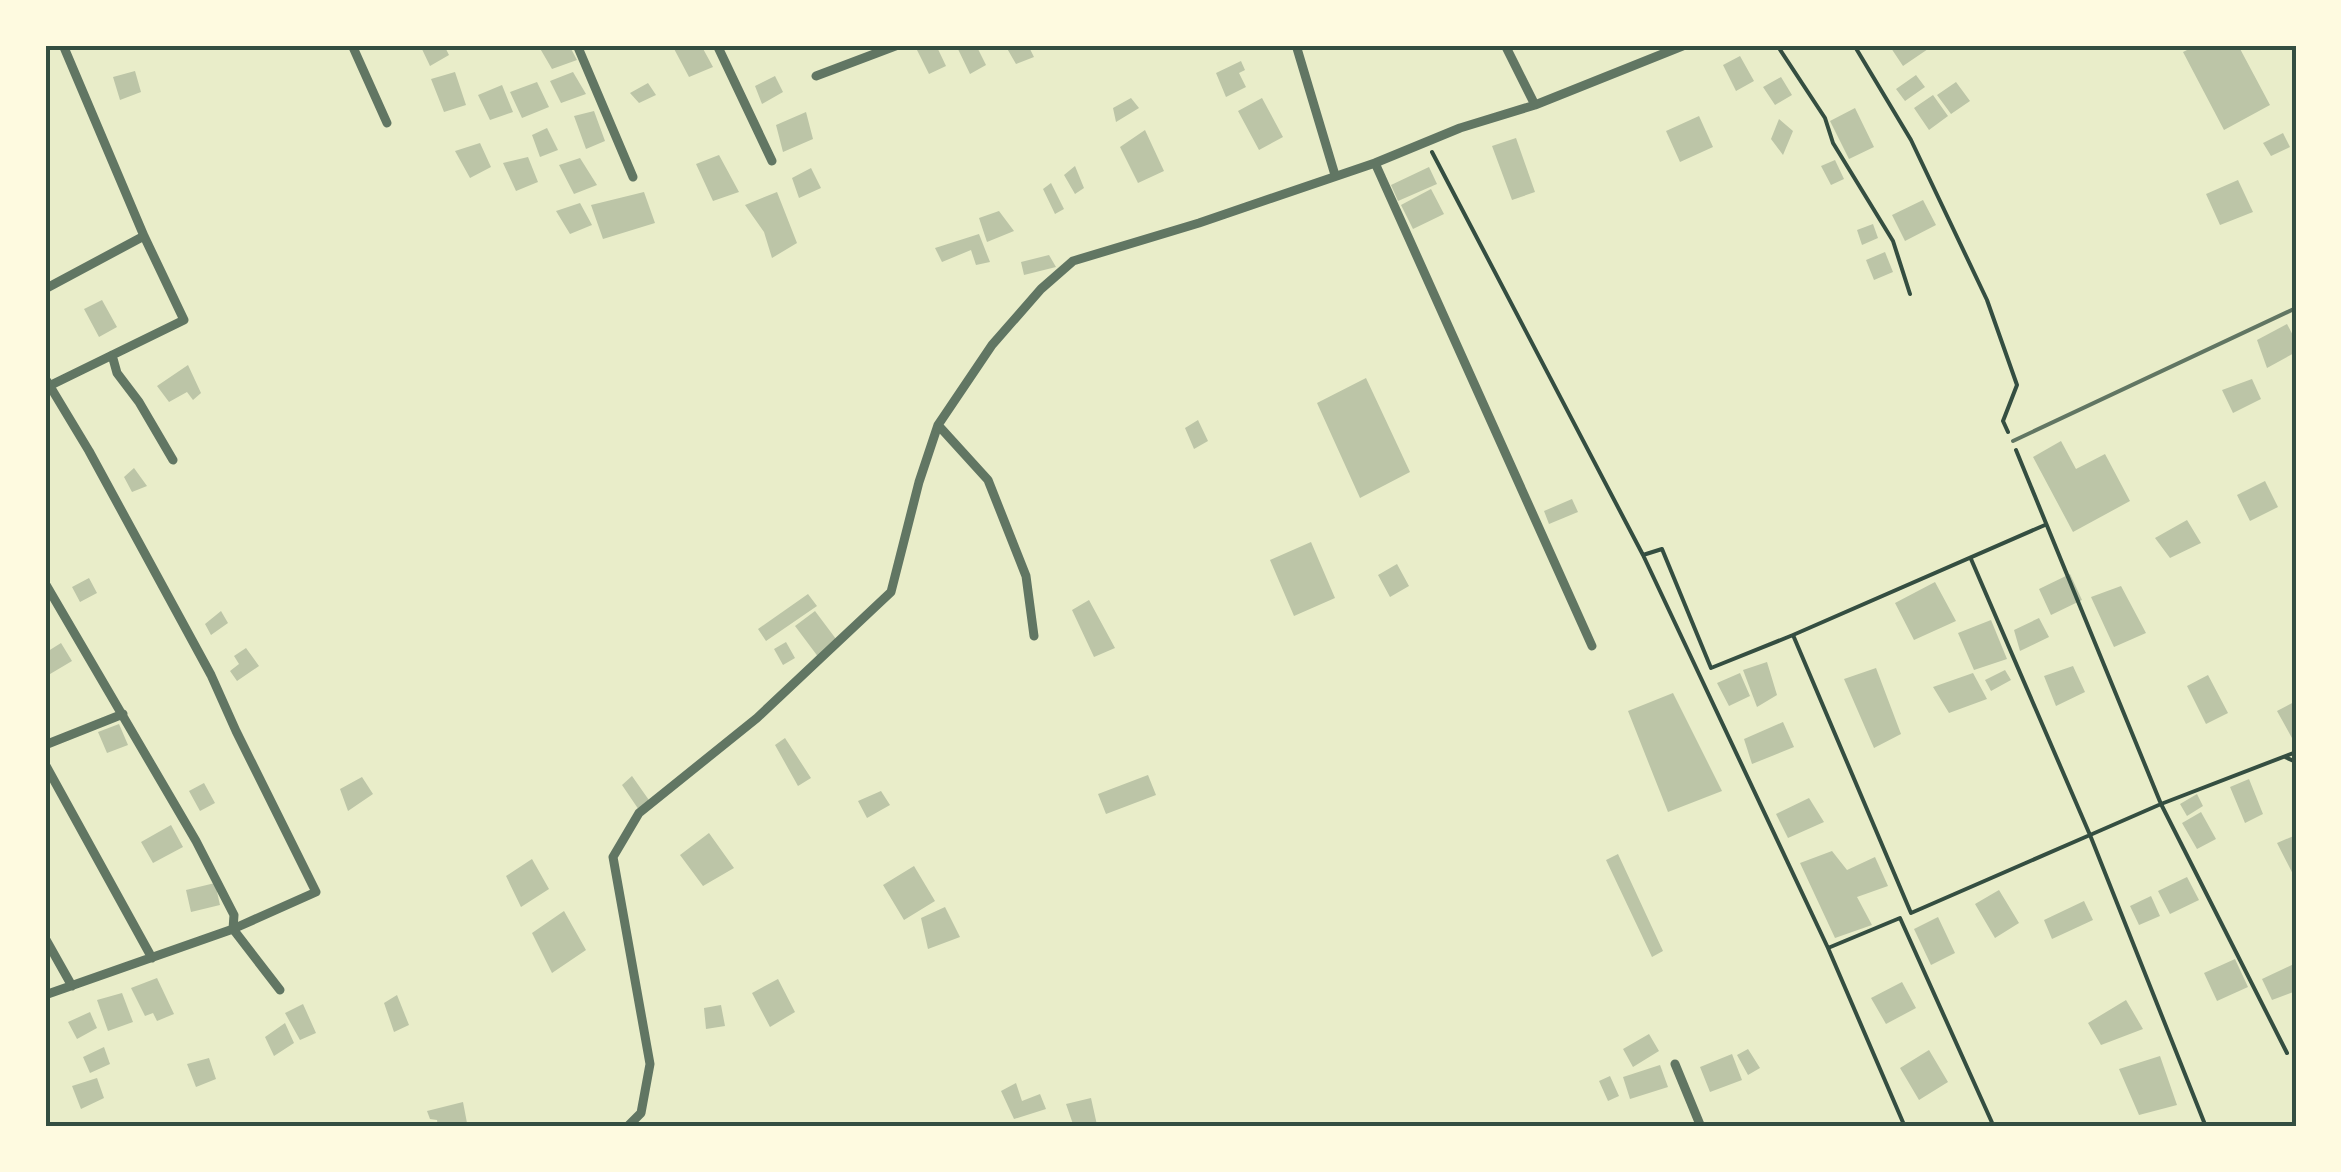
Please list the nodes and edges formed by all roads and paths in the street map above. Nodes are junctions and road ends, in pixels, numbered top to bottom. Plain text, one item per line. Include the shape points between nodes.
1 (63, 45) edge
2 (352, 45) edge
3 (577, 45) edge
4 (717, 45) edge
5 (898, 45) edge
6 (1296, 45) edge
7 (1505, 45) edge
8 (1685, 45) edge
9 (1777, 45) edge
10 (1854, 45) edge
11 (816, 76) dead end
12 (1535, 106) junction
13 (386, 124) dead end
14 (1428, 143) junction
15 (772, 162) dead end
16 (1375, 162) junction
17 (1334, 175) junction
18 (633, 176) dead end
19 (144, 236) junction
20 (45, 289) edge
21 (1910, 294) dead end
22 (2296, 308) edge
23 (112, 354) junction
24 (47, 382) edge
25 (938, 425) junction
26 (2013, 442) junction
27 (173, 460) dead end
28 (2048, 524) junction
29 (1642, 555) junction
30 (1971, 559) junction
31 (45, 582) edge
32 (1793, 635) junction
33 (1034, 636) dead end
34 (1592, 646) dead end
35 (124, 714) junction
36 (45, 745) edge
37 (2296, 752) edge
38 (2285, 757) junction
39 (2296, 762) edge
40 (45, 764) edge
41 (2161, 804) junction
42 (2090, 835) junction
43 (1911, 912) junction
44 (1900, 918) junction
45 (234, 929) junction
46 (45, 938) edge
47 (1828, 948) junction
48 (152, 958) junction
49 (72, 986) junction
50 (280, 990) dead end
51 (45, 995) edge
52 (2287, 1053) dead end
53 (1675, 1064) dead end
54 (627, 1127) edge
55 (1701, 1127) edge
56 (1904, 1127) edge
57 (1994, 1127) edge
58 (2206, 1127) edge

1 - 19 street
2 - 13 street
3 - 18 street
4 - 15 street
5 - 11 street
6 - 17 street
7 - 12 street
8 - 12 street
9 - 21 path via 1893,241
10 - 26 path via 1912,140 1987,300 2017,385 2003,421
12 - 14 street
14 - 16 street
14 - 29 path
16 - 17 street
16 - 34 street
17 - 25 street via 1073,261 992,345
19 - 20 street
19 - 23 street via 184,320
22 - 26 lane
23 - 24 street
23 - 27 street via 117,373
24 - 45 street via 212,674 316,892
25 - 33 street via 988,480 1026,576
25 - 54 street via 891,592 758,718 639,813 613,856 650,1064 641,1113
26 - 28 path
28 - 30 path
28 - 41 path
29 - 32 path via 1662,549 1711,668
29 - 47 path
30 - 32 path
30 - 42 path
31 - 35 street
32 - 43 path
35 - 36 street
35 - 45 street via 234,914
37 - 38 path
38 - 39 path
38 - 41 path
40 - 48 street
41 - 42 path
41 - 52 path
42 - 43 path
42 - 58 path
43 - 44 path
44 - 47 path
44 - 57 path
45 - 48 street
45 - 50 street
46 - 49 street
47 - 56 path
48 - 49 street
49 - 51 street
53 - 55 street

